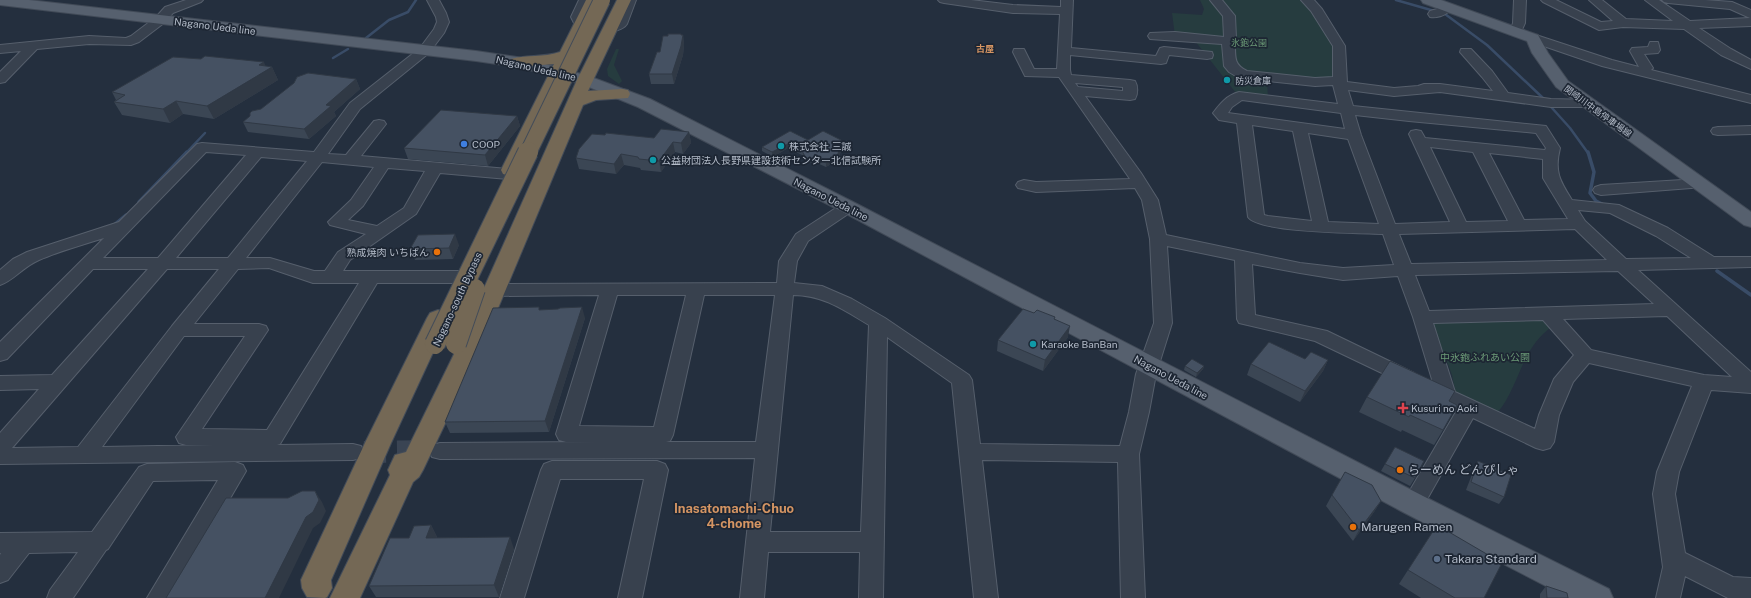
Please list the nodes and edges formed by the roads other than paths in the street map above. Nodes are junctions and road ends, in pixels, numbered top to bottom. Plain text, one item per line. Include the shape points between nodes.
1 (197, 0) edge
2 (433, 0) edge
3 (585, 0) edge
4 (593, 0) edge
5 (602, 0) edge
6 (944, 0) edge
7 (1216, 0) edge
8 (1307, 0) edge
9 (1428, 0) edge
10 (1520, 0) edge
11 (1547, 0) edge
12 (1595, 0) edge
13 (1651, 0) edge
14 (1668, 0) edge
15 (1, 1) edge
16 (1067, 5) edge
17 (616, 13) edge
18 (1751, 15) edge
19 (160, 20) junction
20 (1751, 22) edge
21 (1623, 24) junction
22 (1685, 24) junction
23 (579, 28) junction
24 (1516, 31) junction
25 (1154, 36) dead end
26 (1533, 38) junction
27 (1229, 42) junction
28 (1248, 44) dead end
29 (32, 46) junction
30 (0, 49) edge
31 (425, 50) junction
32 (1657, 50) dead end
33 (1751, 50) edge
34 (1064, 51) junction
35 (1019, 52) dead end
36 (1466, 52) dead end
37 (1726, 52) junction
38 (1207, 55) dead end
39 (517, 62) joint
40 (562, 64) junction
41 (1751, 65) edge
42 (1643, 72) junction
43 (1030, 73) junction
44 (1014, 75) dead end
45 (0, 79) edge
46 (585, 80) junction
47 (1068, 81) junction
48 (1340, 83) junction
49 (1423, 90) junction
50 (622, 94) junction
51 (1504, 97) junction
52 (1751, 99) edge
53 (577, 101) junction
54 (1586, 103) junction
55 (1348, 110) junction
56 (1409, 117) junction
57 (1436, 118) junction
58 (1244, 120) junction
59 (379, 124) dead end
60 (1299, 128) junction
61 (1751, 130) edge
62 (1718, 131) dead end
63 (1354, 135) junction
64 (1420, 142) junction
65 (1478, 147) junction
66 (256, 152) junction
67 (1551, 155) junction
68 (316, 158) junction
69 (350, 160) junction
70 (384, 163) junction
71 (435, 168) junction
72 (508, 174) junction
73 (1140, 183) junction
74 (1699, 184) junction
75 (1024, 185) dead end
76 (1601, 190) dead end
77 (1566, 204) junction
78 (848, 207) junction
79 (1751, 221) edge
80 (1580, 224) junction
81 (123, 226) junction
82 (1519, 226) junction
83 (1321, 227) junction
84 (1460, 227) junction
85 (1388, 229) junction
86 (380, 232) junction
87 (1158, 239) junction
88 (1243, 256) junction
89 (1751, 262) edge
90 (233, 263) junction
91 (1711, 263) junction
92 (86, 264) junction
93 (162, 264) junction
94 (1621, 264) junction
95 (1404, 270) junction
96 (458, 277) junction
97 (330, 278) junction
98 (371, 278) junction
99 (0, 279) edge
100 (786, 288) junction
101 (610, 289) junction
102 (696, 289) junction
103 (495, 290) junction
104 (1670, 310) junction
105 (1548, 314) junction
106 (1422, 317) junction
107 (878, 322) junction
108 (179, 330) junction
109 (446, 344) junction
110 (0, 354) edge
111 (1585, 355) junction
112 (1150, 366) junction
113 (57, 382) junction
114 (1704, 382) junction
115 (0, 383) edge
116 (1751, 383) edge
117 (1751, 386) edge
118 (1447, 397) junction
119 (1468, 408) junction
120 (0, 447) edge
121 (766, 450) junction
122 (440, 451) tunnel mouth
123 (353, 452) tunnel mouth
124 (971, 452) junction
125 (84, 454) junction
126 (1128, 454) junction
127 (0, 456) edge
128 (403, 475) junction
129 (1413, 504) junction
130 (23, 542) junction
131 (100, 542) junction
132 (758, 542) junction
133 (872, 542) junction
134 (0, 543) edge
135 (1674, 559) junction
136 (0, 573) edge
137 (1751, 589) edge
138 (315, 593) edge
139 (59, 598) edge
140 (159, 598) edge
141 (345, 598) edge
142 (512, 598) edge
143 (630, 598) edge
144 (752, 598) edge
145 (871, 598) edge
146 (986, 598) edge
147 (1133, 598) edge
148 (1598, 598) edge
149 (1668, 598) edge

1 - 19 street via 169,10
2 - 31 street via 443,18 443,24
3 - 23 street via 577,17
4 - 23 highway
5 - 109 highway, Nagano-south Bypass, bridge
6 - 16 street via 1013,9
7 - 27 street via 1229,16
8 - 48 street via 1316,9 1339,46
9 - 24 main road via 1439,11
10 - 24 street
11 - 21 street via 1599,26
12 - 21 street
13 - 22 street
14 - 18 street via 1732,6
15 - 19 main road, Nagano Ueda line
16 - 34 street
17 - 23 highway via 598,39 578,38
17 - 46 highway
17 - 109 highway, Nagano-south Bypass, bridge via 488,250
19 - 29 street via 127,42 89,40
19 - 31 main road, Nagano Ueda line
20 - 22 street
21 - 22 street
22 - 37 street
23 - 40 highway
24 - 26 main road
25 - 27 street
26 - 42 street via 1607,63
26 - 54 main road, 関崎川中島停車場線 via 1540,53 1562,84
27 - 28 street
27 - 48 street via 1230,65 1244,75
29 - 30 street
29 - 45 street
31 - 39 main road, Nagano Ueda line
31 - 68 street via 355,106
32 - 42 street via 1639,55 1646,68
33 - 37 street
34 - 38 street via 1161,60 1164,51
34 - 47 street
35 - 43 street
36 - 51 street
37 - 41 street
39 - 40 highway via 548,61
40 - 46 main road, Nagano Ueda line
40 - 72 highway
42 - 52 street
43 - 44 street
43 - 47 street
46 - 50 main road, Nagano Ueda line
46 - 53 highway
47 - 73 street
48 - 49 street via 1394,92
48 - 55 street
49 - 51 street via 1440,88
49 - 57 street
50 - 53 highway via 594,95
50 - 78 main road, Nagano Ueda line
51 - 54 street
53 - 103 highway
54 - 74 main road, 関崎川中島停車場線
55 - 56 street
55 - 58 street via 1239,96 1226,104 1220,113 1224,117
55 - 63 street
56 - 57 street
56 - 64 street
57 - 67 street via 1541,129 1553,148
58 - 60 street
58 - 83 street via 1256,217 1264,221
59 - 69 street
60 - 63 street
60 - 83 street
61 - 62 street
63 - 85 street
64 - 65 street
64 - 84 street
65 - 67 street
65 - 82 street
66 - 68 street
66 - 81 street via 202,147
66 - 93 street
67 - 77 street via 1551,178
68 - 69 street
68 - 90 street
69 - 70 street
70 - 71 street
70 - 86 street via 357,203 336,222
71 - 72 street
71 - 86 street via 410,211
72 - 96 highway
73 - 75 street via 1036,187
73 - 87 street via 1150,200
74 - 76 street
74 - 79 main road, 関崎川中島停車場線
77 - 80 street
77 - 91 street via 1613,208 1662,232
78 - 100 street via 802,238 788,261
78 - 112 main road, Nagano Ueda line
80 - 82 street
80 - 94 street
81 - 92 street
81 - 99 street via 33,256 19,263
82 - 84 street
83 - 85 street
84 - 85 street
85 - 95 street
86 - 97 street via 344,256
87 - 88 street
87 - 112 street via 1163,323
88 - 95 street via 1343,274
88 - 118 street via 1246,319 1320,336
89 - 91 street
90 - 93 street
90 - 97 street via 270,263 313,277
90 - 108 street
91 - 94 street
92 - 93 street
92 - 110 street
93 - 113 street
94 - 95 street
94 - 104 street
95 - 106 street
96 - 98 street
96 - 138 highway via 374,450 316,580
97 - 98 street
98 - 108 street via 273,438 186,437 260,330
100 - 102 street
100 - 107 street via 822,292
100 - 121 street
101 - 102 street
101 - 102 street via 566,434 663,435
101 - 103 street
103 - 128 highway via 410,470
104 - 105 street
104 - 116 street
105 - 106 street
105 - 111 street
106 - 118 street
107 - 124 street via 962,380
107 - 133 street
108 - 125 street
109 - 128 highway, Nagano-south Bypass via 401,470
109 - 138 highway, Nagano-south Bypass via 326,579
111 - 114 street
111 - 119 street via 1564,379 1549,415 1543,442
112 - 126 street
112 - 129 main road, Nagano Ueda line
113 - 115 street
113 - 120 street
114 - 117 street
114 - 135 street via 1668,472 1664,494
118 - 119 street
119 - 129 street
121 - 122 street
121 - 132 street
123 - 125 street
124 - 126 street
124 - 146 street
125 - 127 street
126 - 147 street
128 - 141 highway, Nagano-south Bypass
129 - 148 main road, Nagano Ueda line
130 - 131 street
130 - 134 street
130 - 136 street
131 - 139 street
131 - 140 street via 147,473 235,471
132 - 133 street
132 - 144 street
133 - 145 street
135 - 137 street via 1730,588
135 - 149 street via 1675,567
142 - 143 street via 552,470 657,470

